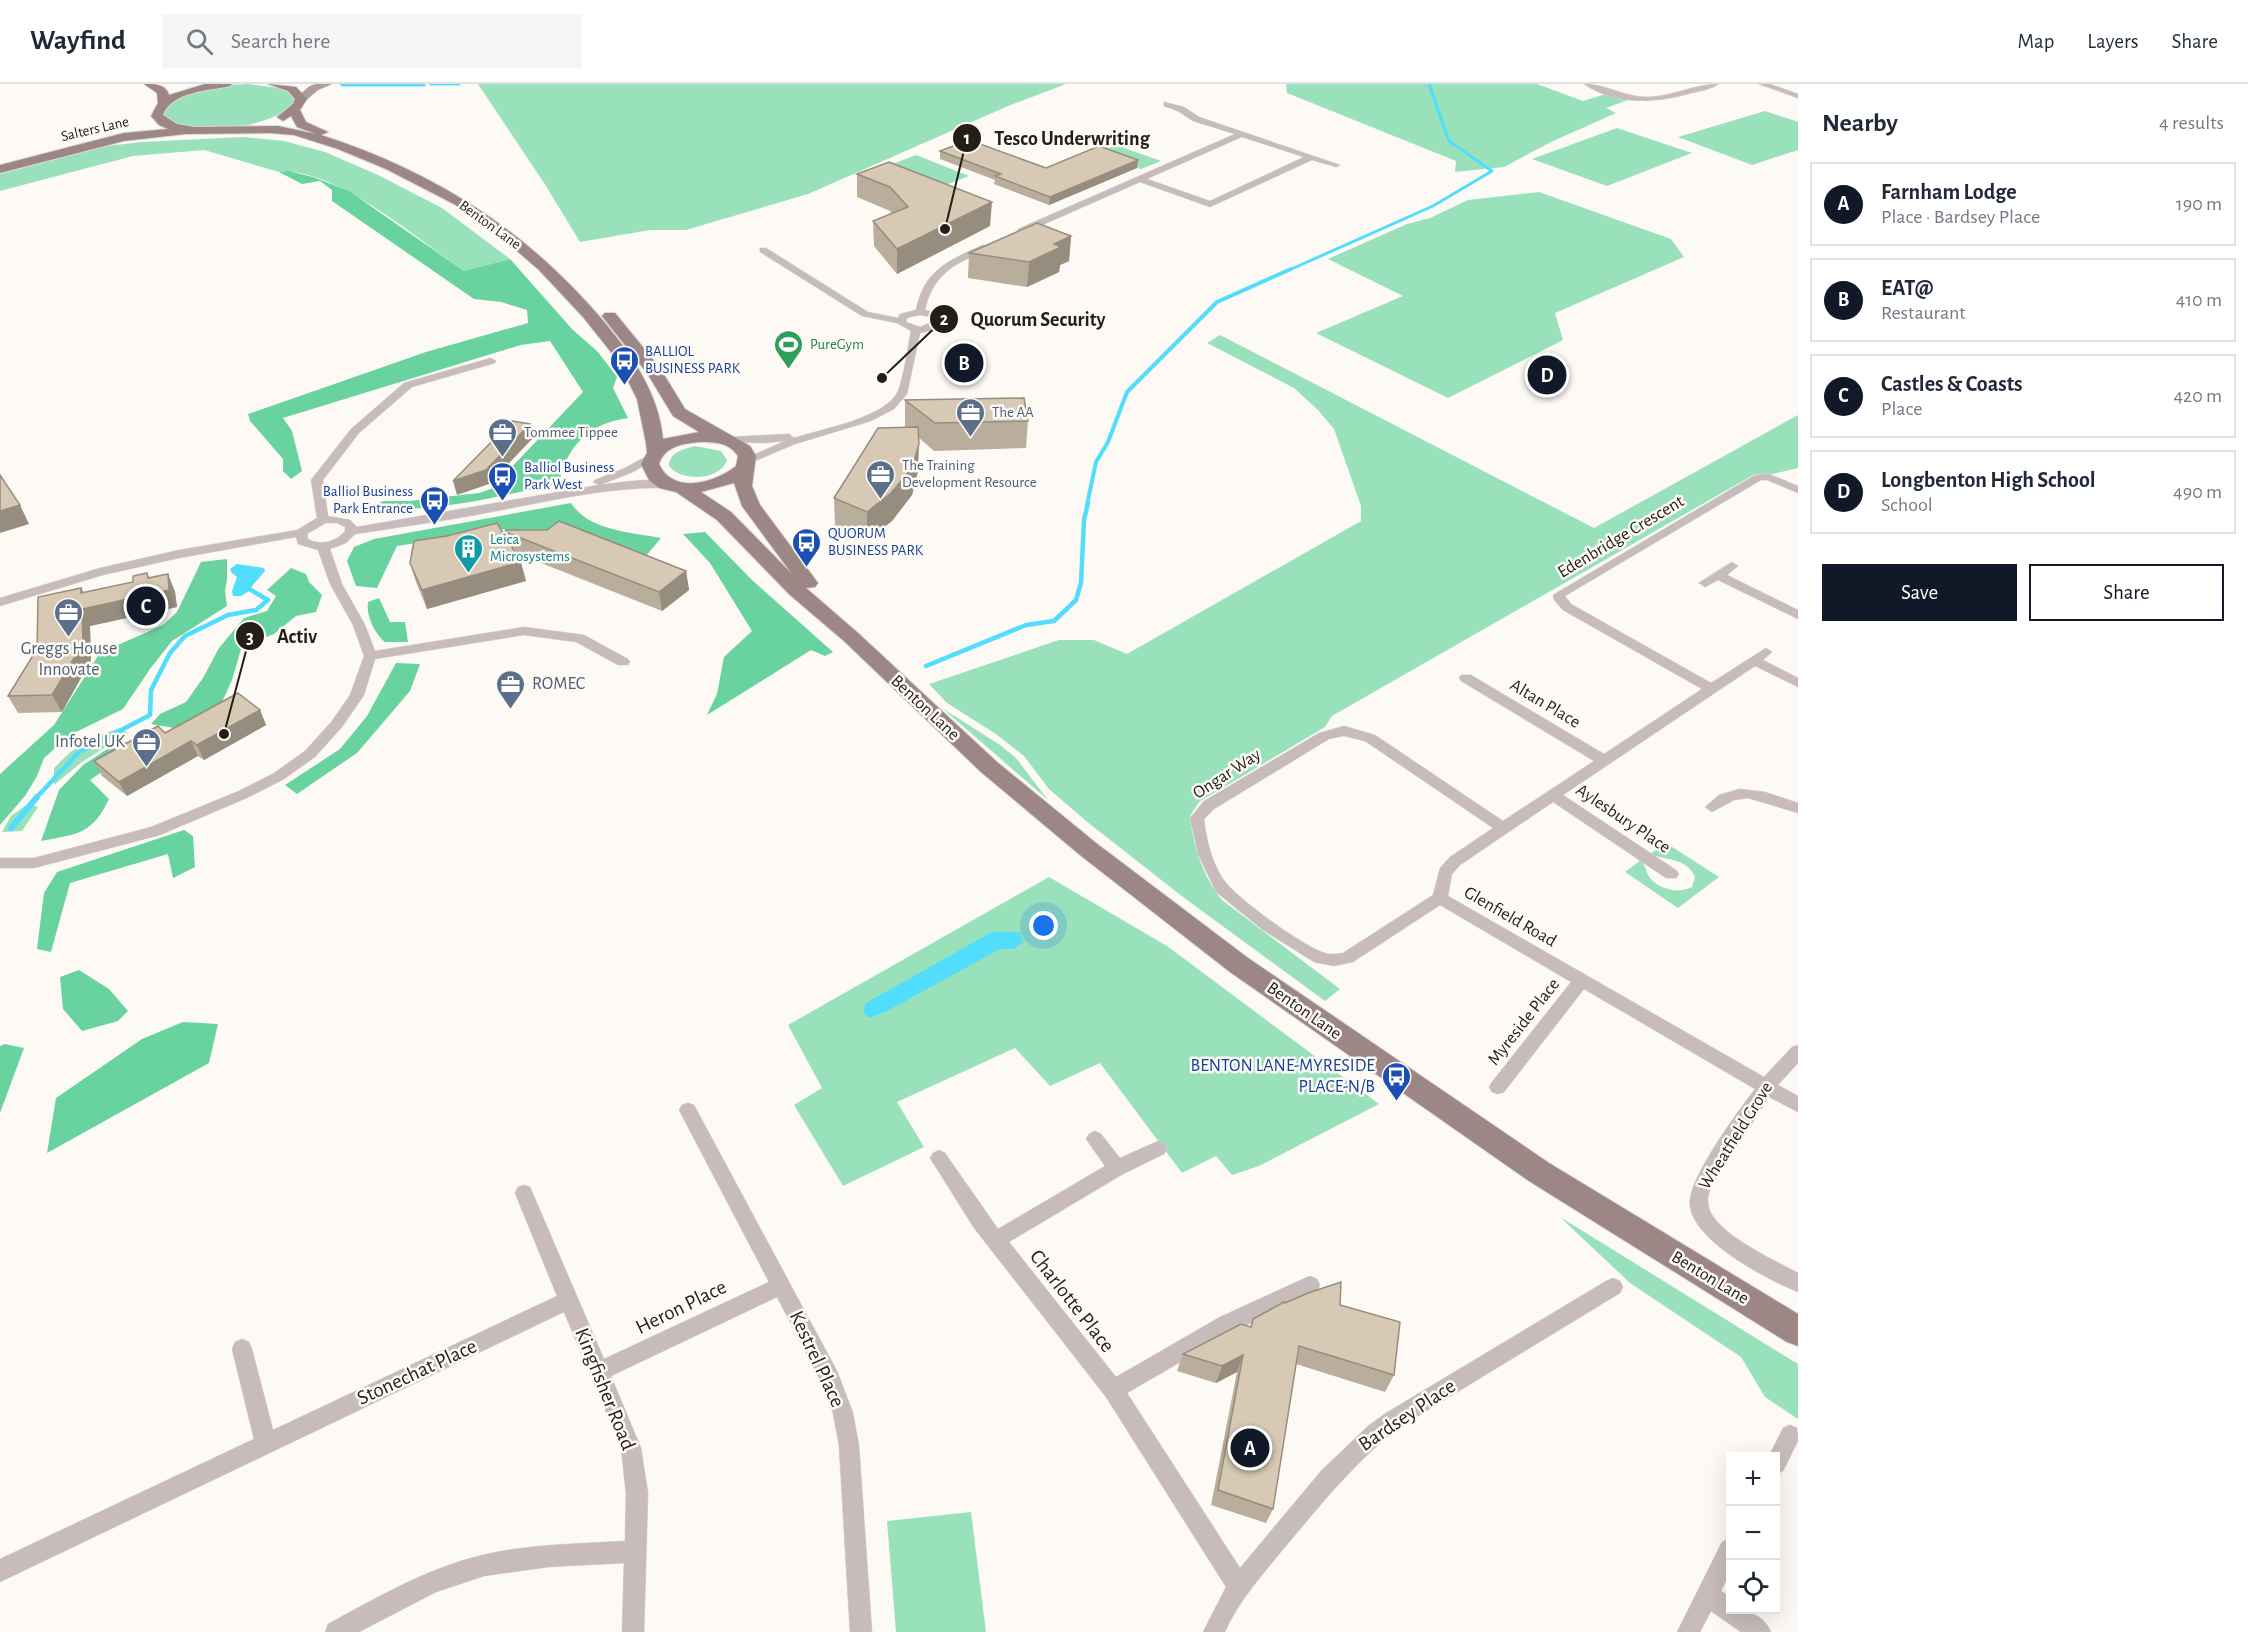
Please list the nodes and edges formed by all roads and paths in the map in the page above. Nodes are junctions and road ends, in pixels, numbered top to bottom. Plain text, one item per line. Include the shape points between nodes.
1 (150, 84) edge
2 (226, 84) edge
3 (274, 84) edge
4 (327, 84) edge
5 (1588, 84) edge
6 (1715, 84) edge
7 (1762, 84) edge
8 (1798, 96) edge
9 (298, 104) junction
10 (1167, 104) dead end
11 (161, 108) junction
12 (198, 131) junction
13 (223, 131) junction
14 (1242, 134) junction
15 (1311, 157) junction
16 (0, 163) edge
17 (1336, 165) dead end
18 (0, 169) edge
19 (1141, 179) junction
20 (1010, 236) edge
21 (991, 244) edge
22 (763, 250) dead end
23 (920, 312) junction
24 (900, 321) junction
25 (916, 330) junction
26 (491, 362) dead end
27 (815, 433) junction
28 (725, 439) junction
29 (654, 454) junction
30 (747, 464) junction
31 (676, 486) junction
32 (1798, 490) edge
33 (574, 491) junction
34 (323, 520) junction
35 (351, 531) junction
36 (301, 533) junction
37 (323, 546) junction
38 (1732, 566) dead end
39 (1718, 575) junction
40 (1705, 583) dead end
41 (0, 602) edge
42 (1798, 615) edge
43 (851, 637) junction
44 (370, 656) junction
45 (623, 662) dead end
46 (1466, 678) dead end
47 (1798, 683) edge
48 (1712, 688) junction
49 (1604, 761) junction
50 (1554, 796) junction
51 (1712, 807) dead end
52 (1798, 808) edge
53 (1504, 829) junction
54 (0, 863) edge
55 (1671, 874) dead end
56 (1440, 898) junction
57 (1581, 981) junction
58 (1798, 1052) edge
59 (1498, 1087) dead end
60 (1765, 1087) junction
61 (1798, 1105) edge
62 (688, 1110) dead end
63 (1095, 1139) dead end
64 (1158, 1149) dead end
65 (939, 1158) dead end
66 (1117, 1168) junction
67 (524, 1193) dead end
68 (996, 1240) junction
69 (1798, 1283) edge
70 (782, 1285) junction
71 (1310, 1285) dead end
72 (1613, 1287) dead end
73 (569, 1300) junction
74 (1798, 1331) edge
75 (242, 1349) dead end
76 (600, 1371) junction
77 (1113, 1390) junction
78 (1790, 1435) dead end
79 (266, 1444) junction
80 (1780, 1456) edge
81 (635, 1551) junction
82 (1726, 1559) edge
83 (0, 1570) edge
84 (1239, 1587) junction
85 (1707, 1594) junction
86 (336, 1632) edge
87 (633, 1632) edge
88 (861, 1632) edge
89 (1214, 1632) edge
90 (1688, 1632) edge
91 (1760, 1632) edge

1 - 11 main road via 163,92
2 - 11 main road, Salters Lane via 188,92
3 - 9 main road, Benton Lane via 292,89
4 - 9 main road via 314,88
5 - 6 street via 1646,100
7 - 8 street
9 - 13 main road via 266,123
9 - 28 main road, Benton Lane via 301,124 452,185 536,241 628,337 679,412
10 - 14 street via 1196,119
11 - 12 main road via 159,120
11 - 16 main road, Salters Lane via 130,129
12 - 13 main road
12 - 18 main road, Salters Lane via 124,137
13 - 29 main road, Benton Lane via 292,131 334,145 437,189 499,228 564,288 631,369 652,419
14 - 15 street
14 - 19 street
15 - 17 street
15 - 19 street via 1210,204
19 - 20 street
21 - 23 street via 939,271 924,292
22 - 24 street via 865,314
23 - 24 street via 906,314
23 - 25 street via 935,315 939,322 931,328
24 - 25 street
25 - 27 street via 907,379 895,404 867,419
26 - 34 street via 408,385 355,431 317,480
27 - 28 street via 764,440
27 - 30 street
28 - 29 main road via 683,438
28 - 30 main road, Benton Lane via 742,447
29 - 31 main road, Benton Lane via 652,471 659,479
29 - 33 street via 629,470
30 - 31 main road via 732,479 716,485
30 - 43 main road, Benton Lane via 743,486 758,517
31 - 33 street via 628,485
31 - 43 main road, Benton Lane via 724,516 786,580
32 - 48 street, Edenbridge Crescent via 1760,477 1559,595 1567,607
33 - 35 street
34 - 35 street via 342,520 351,526
34 - 36 street
35 - 37 street via 344,539
36 - 37 street via 305,544
36 - 41 street via 151,560
37 - 44 street
38 - 39 street
39 - 40 street
39 - 42 street
43 - 74 main road, Benton Lane via 1014,788 1239,965 1545,1176
44 - 45 street via 524,631 579,638
44 - 54 street via 357,695 337,724 310,754 279,776 155,831 34,863
46 - 49 street, Altan Place
47 - 48 street, Glenfield Road via 1760,656
48 - 49 street, Glenfield Road
49 - 50 street, Glenfield Road
50 - 53 street, Glenfield Road
50 - 55 street, Aylesbury Place
51 - 52 street via 1731,795 1742,794
53 - 56 street, Glenfield Road via 1447,868
53 - 56 street, Ongar Way via 1370,738 1350,732 1324,736 1209,805 1197,818 1200,836 1222,889 1318,957 1347,958
56 - 57 street, Glenfield Road
57 - 59 street, Myreside Place
57 - 60 street, Glenfield Road
58 - 60 street, Wheatfield Grove
60 - 61 street, Glenfield Road
60 - 69 street, Wheatfield Grove via 1698,1195 1700,1212 1710,1228 1726,1241
62 - 70 street, Kestrel Place
63 - 66 street
64 - 66 street
65 - 68 street, Charlotte Place
66 - 68 street
67 - 73 street, Kingfisher Road
68 - 77 street, Charlotte Place
70 - 76 street, Heron Place
70 - 88 street, Kestrel Place via 830,1378 847,1431
71 - 77 street via 1227,1324
72 - 84 street, Bardsey Place via 1360,1444 1326,1479
73 - 76 street, Kingfisher Road
73 - 79 street, Stonechat Place
75 - 79 street
76 - 81 street, Kingfisher Road via 631,1449 637,1493
77 - 84 street
78 - 80 street
79 - 83 street, Stonechat Place
81 - 86 street via 521,1559 463,1571 421,1587
81 - 87 street, Kingfisher Road
82 - 85 street
84 - 89 street, Bardsey Place
85 - 90 street
85 - 91 street

